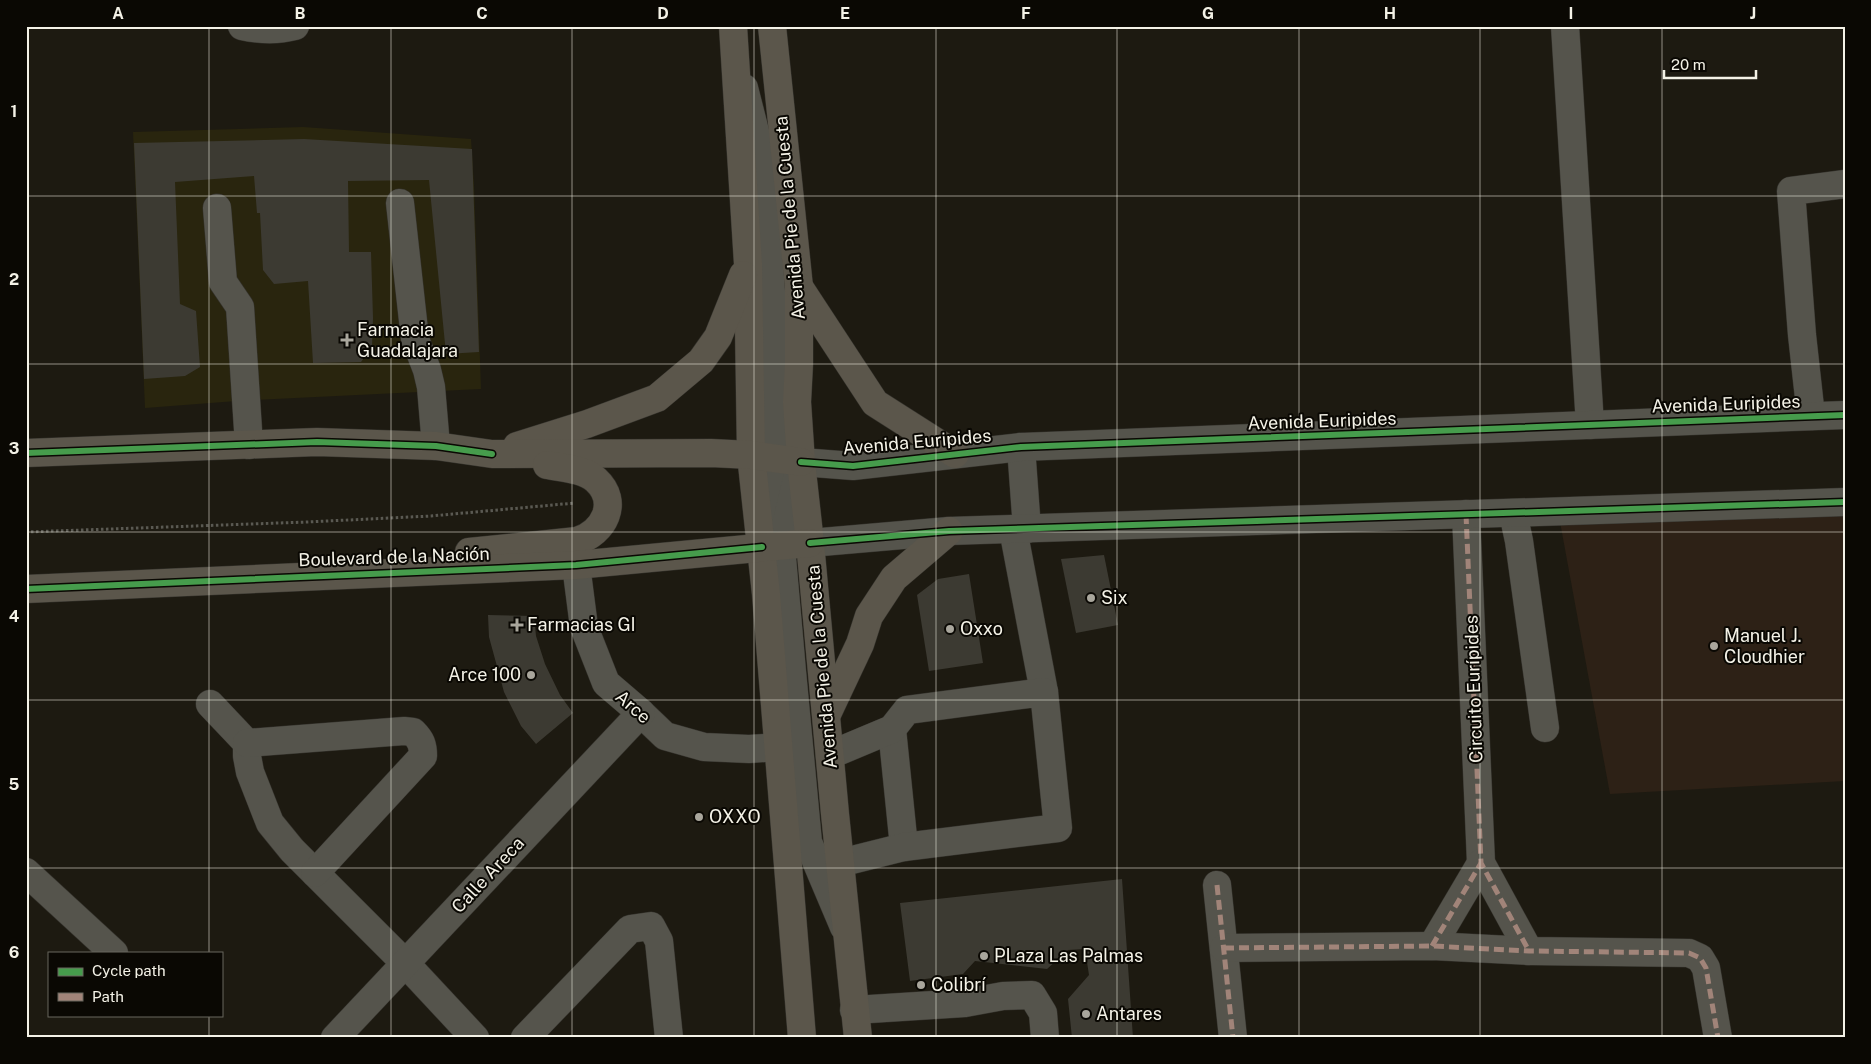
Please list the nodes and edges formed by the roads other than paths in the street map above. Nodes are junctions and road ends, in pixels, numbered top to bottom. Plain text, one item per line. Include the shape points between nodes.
1 (242, 26) edge
2 (734, 26) edge
3 (772, 26) edge
4 (1565, 26) edge
5 (284, 27) edge
6 (736, 59) junction
7 (1845, 184) edge
8 (400, 203) dead end
9 (217, 208) dead end
10 (748, 264) junction
11 (799, 287) junction
12 (1811, 416) junction
13 (1845, 416) edge
14 (1590, 425) junction
15 (249, 445) junction
16 (436, 446) junction
17 (1021, 448) junction
18 (26, 453) edge
19 (492, 454) junction
20 (955, 454) junction
21 (751, 455) junction
22 (790, 460) junction
23 (1845, 487) edge
24 (1845, 502) edge
25 (1640, 508) junction
26 (1513, 513) junction
27 (1466, 514) junction
28 (1020, 529) junction
29 (949, 531) junction
30 (810, 543) junction
31 (771, 547) junction
32 (576, 565) junction
33 (296, 576) junction
34 (26, 589) edge
35 (1044, 692) junction
36 (210, 704) dead end
37 (641, 712) junction
38 (826, 716) junction
39 (1545, 728) dead end
40 (892, 729) junction
41 (247, 743) junction
42 (779, 747) junction
43 (830, 755) junction
44 (904, 847) junction
45 (840, 863) junction
46 (1481, 863) junction
47 (26, 872) edge
48 (315, 873) junction
49 (1217, 885) dead end
50 (847, 935) junction
51 (1432, 946) junction
52 (1224, 948) junction
53 (1529, 951) junction
54 (113, 952) edge
55 (406, 964) junction
56 (854, 1010) junction
57 (335, 1038) edge
58 (475, 1038) edge
59 (525, 1038) edge
60 (670, 1038) edge
61 (802, 1038) edge
62 (858, 1038) edge
63 (1045, 1038) edge
64 (1233, 1038) edge
65 (1718, 1038) edge

1 - 5 street via 258,30
2 - 6 main road
3 - 11 main road, Avenida Pie de la Cuesta
4 - 14 street
6 - 10 main road
6 - 22 street via 761,155 773,318 774,404
7 - 12 street via 1791,191
8 - 16 street via 415,339 431,387
9 - 15 street via 223,282 240,307
10 - 19 main road via 718,337 701,362 657,398
10 - 21 main road
11 - 20 main road via 875,402
11 - 22 main road, Avenida Pie de la Cuesta via 799,364
12 - 13 street, Avenida Euripides
12 - 14 street, Avenida Euripides
14 - 17 street, Avenida Euripides
15 - 16 main road via 317,442
15 - 18 main road
16 - 19 main road
17 - 20 street, Avenida Euripides
17 - 28 street
19 - 21 main road
19 - 33 main road via 587,474 603,490 607,511 604,522 588,538 577,541 459,553
20 - 22 street, Avenida Euripides via 854,466
21 - 22 main road
21 - 31 main road
22 - 30 main road, Avenida Pie de la Cuesta
22 - 31 street
23 - 25 street
24 - 25 street
25 - 26 street
26 - 27 street
26 - 39 street
27 - 28 street
27 - 46 street, Circuito Eurípides
28 - 29 street
28 - 35 street
29 - 30 street
29 - 38 main road via 894,578 869,616 860,644
30 - 31 main road, Boulevard de la Nación
30 - 38 main road, Avenida Pie de la Cuesta
31 - 32 main road, Boulevard de la Nación
31 - 42 main road
31 - 50 street via 808,842
32 - 33 main road, Boulevard de la Nación
32 - 37 street, Arce via 584,628 606,683
33 - 34 main road, Boulevard de la Nación
35 - 40 street via 907,710
35 - 44 street via 1058,828
36 - 41 street
37 - 42 street, Arce via 665,736 704,747
37 - 55 street, Calle Areca
38 - 43 main road, Avenida Pie de la Cuesta
40 - 43 street
40 - 44 street
41 - 48 street via 250,772 270,823
41 - 48 street via 404,731 414,732 420,740 423,756
42 - 61 main road
43 - 45 main road, Avenida Pie de la Cuesta
44 - 45 street
45 - 50 main road, Avenida Pie de la Cuesta
46 - 51 street
46 - 53 street, Circuito Eurípides
47 - 54 street
48 - 55 street
49 - 52 street
50 - 56 main road, Avenida Pie de la Cuesta
51 - 52 street
51 - 53 street
52 - 64 street
53 - 65 street via 1689,953 1700,958 1706,968
55 - 57 street, Calle Areca
55 - 58 street
56 - 62 main road, Avenida Pie de la Cuesta
56 - 63 street via 1032,995 1043,1013
59 - 60 street via 630,929 651,926 659,941

